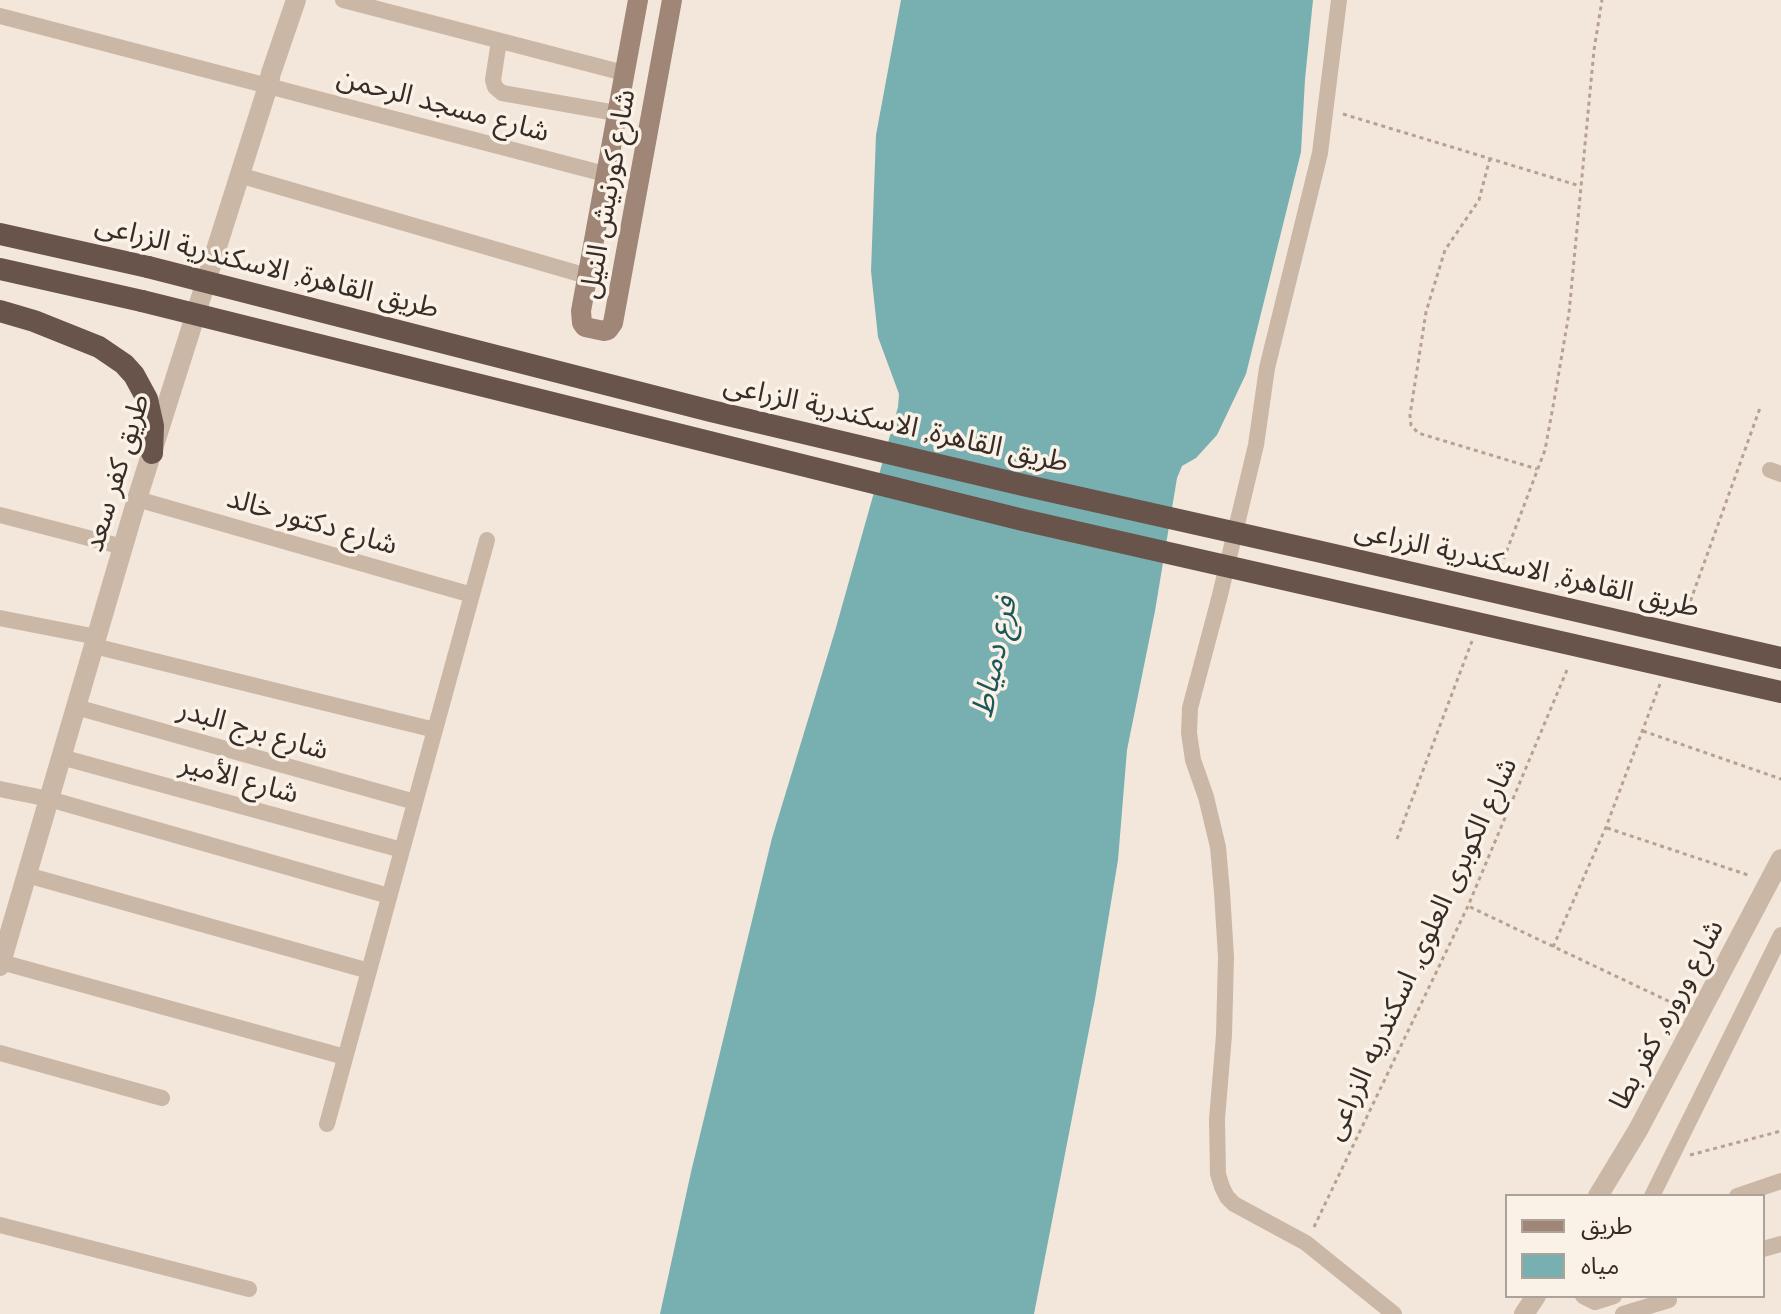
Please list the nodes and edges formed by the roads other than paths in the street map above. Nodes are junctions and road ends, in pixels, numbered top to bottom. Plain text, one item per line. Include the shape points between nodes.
1 (296, 0) edge
2 (343, 0) edge
3 (638, 0) edge
4 (672, 0) edge
5 (1339, 0) edge
6 (0, 16) edge
7 (499, 41) junction
8 (624, 73) junction
9 (268, 86) junction
10 (616, 113) junction
11 (605, 174) junction
12 (239, 175) junction
13 (0, 234) edge
14 (0, 269) edge
15 (587, 276) junction
16 (0, 311) edge
17 (152, 453) junction
18 (137, 499) junction
19 (0, 515) edge
20 (487, 540) dead end
21 (123, 547) junction
22 (472, 595) junction
23 (0, 618) edge
24 (95, 641) junction
25 (1781, 658) edge
26 (1781, 692) edge
27 (76, 707) junction
28 (435, 730) junction
29 (61, 757) junction
30 (0, 789) edge
31 (49, 799) junction
32 (415, 802) junction
33 (402, 850) junction
34 (1781, 859) edge
35 (27, 875) junction
36 (389, 896) junction
37 (1781, 935) edge
38 (1, 964) edge
39 (369, 971) junction
40 (0, 1053) edge
41 (345, 1057) junction
42 (162, 1098) dead end
43 (327, 1124) dead end
44 (1781, 1181) edge
45 (1599, 1194) edge
46 (1653, 1194) edge
47 (1743, 1194) edge
48 (0, 1225) edge
49 (249, 1289) dead end
50 (1669, 1300) dead end
51 (1394, 1314) edge
52 (1623, 1314) edge

1 - 9 street, طريق كفر سعد
2 - 7 street
3 - 8 main road, شارع كورنيش النيل
4 - 15 main road, شارع كورنيش النيل via 608,330 582,323
5 - 51 street via 1314,183 1267,368 1256,445 1190,708 1189,733 1218,847 1222,892 1226,957 1218,1174 1234,1204 1306,1243
6 - 9 street, شارع مسجد الرحمن
7 - 8 street
7 - 10 street via 493,80 502,93
8 - 10 main road, شارع كورنيش النيل
9 - 11 street, شارع مسجد الرحمن
9 - 12 street, طريق كفر سعد
10 - 11 main road, شارع كورنيش النيل
11 - 15 main road, شارع كورنيش النيل
12 - 15 street
12 - 17 street, طريق كفر سعد
13 - 25 highway, طريق القاهرة, الاسكندرية الزراعى, bridge via 743,419
14 - 26 highway, bridge via 994,514
16 - 17 highway via 99,347 124,364 147,399
17 - 18 street, طريق كفر سعد
18 - 21 street, طريق كفر سعد
18 - 22 street, شارع دكتور خالد
19 - 21 street
20 - 22 street
21 - 24 street, طريق كفر سعد
22 - 28 street
23 - 24 street
24 - 27 street, طريق كفر سعد
24 - 28 street
27 - 29 street, طريق كفر سعد
27 - 32 street, شارع برج البدر
28 - 32 street
29 - 31 street, طريق كفر سعد
29 - 33 street, شارع الأمير
30 - 31 street
31 - 35 street, طريق كفر سعد
31 - 36 street
32 - 33 street
33 - 36 street
34 - 45 street, شارع وروره, كفر بطا
35 - 38 street, طريق كفر سعد
35 - 39 street
36 - 39 street
37 - 46 street
38 - 41 street
39 - 41 street
40 - 42 street
41 - 43 street
44 - 47 street
48 - 49 street
50 - 52 street

